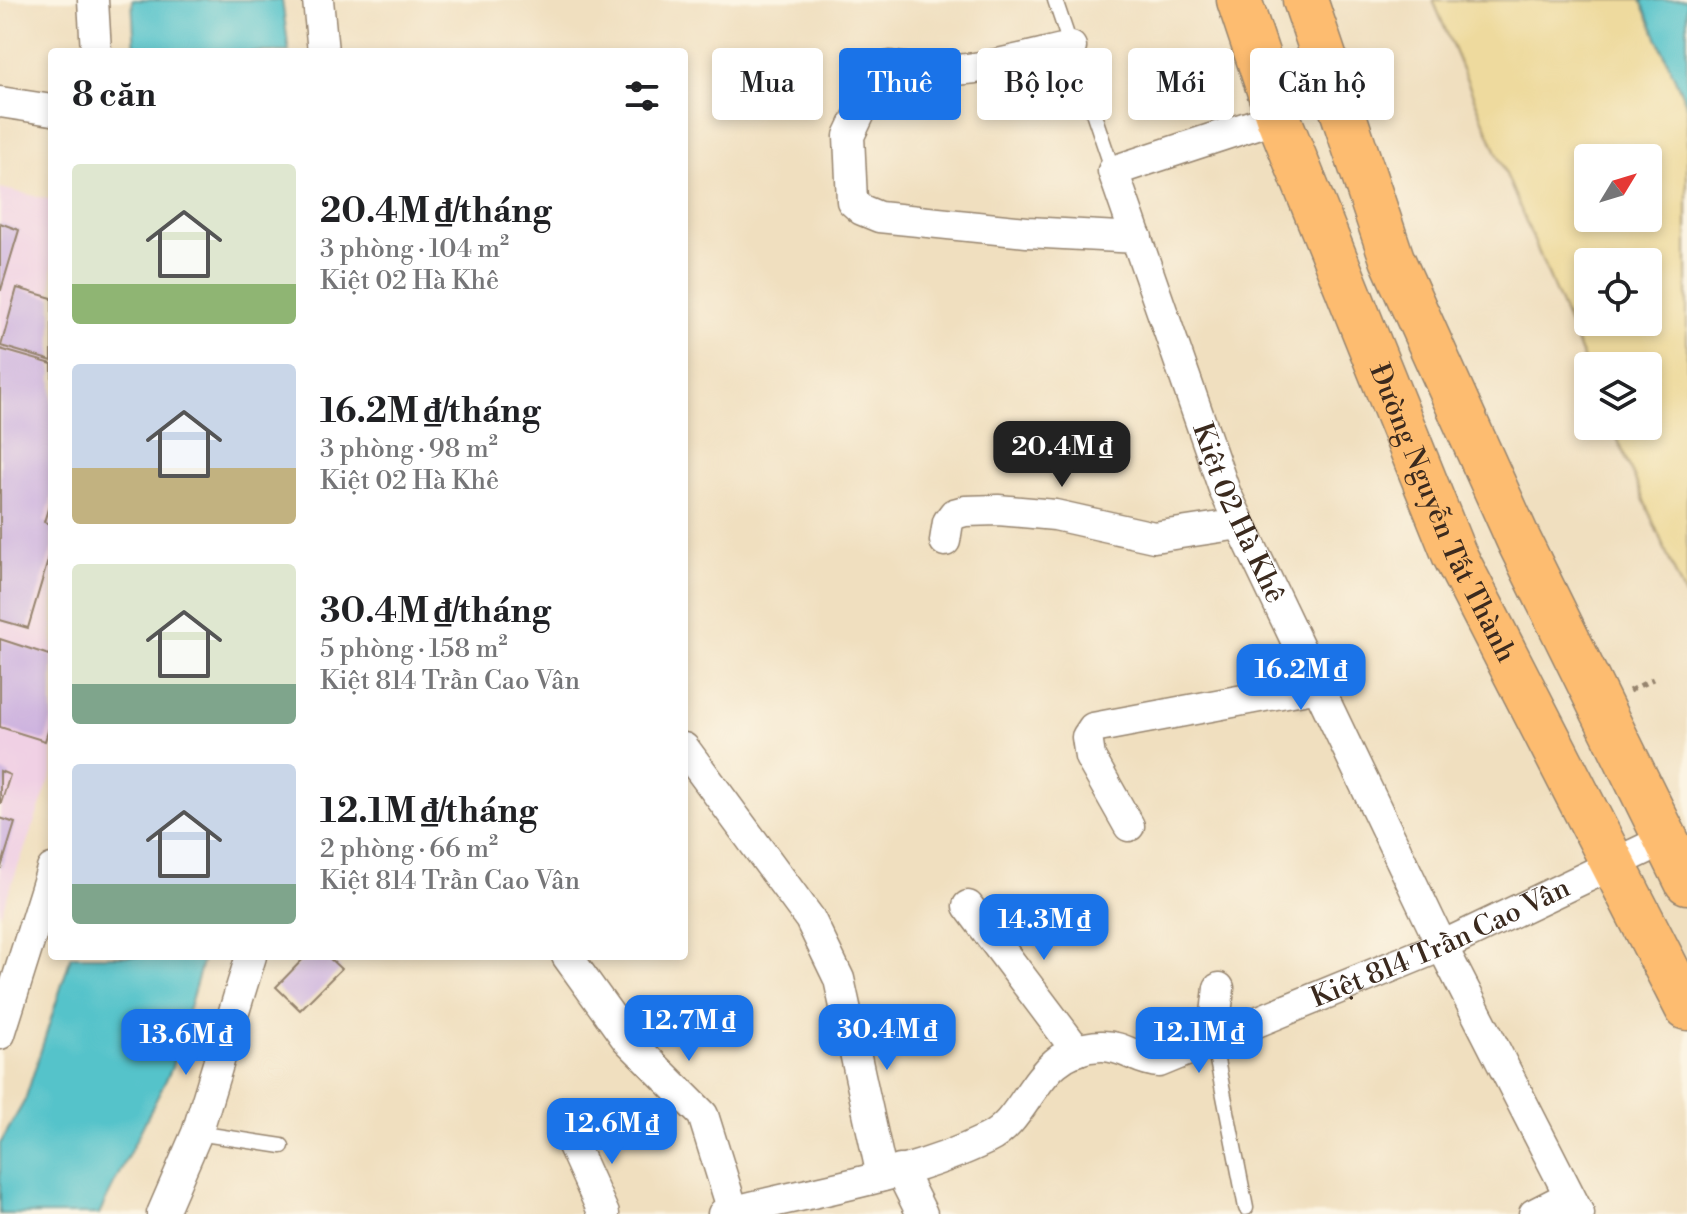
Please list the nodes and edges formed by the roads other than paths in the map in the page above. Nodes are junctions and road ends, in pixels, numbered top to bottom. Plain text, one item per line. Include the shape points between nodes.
1 (93, 0) edge
2 (318, 0) edge
3 (1055, 0) edge
4 (1239, 0) edge
5 (1305, 0) edge
6 (1071, 47) junction
7 (96, 48) edge
8 (323, 48) edge
9 (1255, 48) edge
10 (0, 102) edge
11 (48, 109) edge
12 (1269, 120) edge
13 (1279, 120) edge
14 (1113, 171) junction
15 (1137, 238) junction
16 (1240, 524) junction
17 (945, 541) dead end
18 (1319, 686) junction
19 (688, 753) edge
20 (1129, 826) dead end
21 (1666, 839) junction
22 (1613, 865) junction
23 (48, 882) edge
24 (1687, 882) edge
25 (968, 906) dead end
26 (1442, 946) junction
27 (250, 960) edge
28 (570, 960) edge
29 (1219, 988) dead end
30 (1687, 1008) edge
31 (0, 1034) edge
32 (1213, 1040) junction
33 (1077, 1051) junction
34 (197, 1133) junction
35 (571, 1141) dead end
36 (282, 1146) dead end
37 (891, 1173) junction
38 (1574, 1205) edge
39 (786, 1207) edge
40 (1246, 1208) dead end
41 (728, 1213) edge
42 (162, 1214) edge
43 (604, 1214) edge
44 (922, 1214) edge
45 (1534, 1214) edge

1 - 7 street
2 - 8 street
3 - 6 lane
4 - 9 main road, Đường Nguyễn Tất Thành
5 - 21 main road, Đường Nguyễn Tất Thành via 1392,259 1519,541
6 - 14 lane
6 - 15 street via 954,73 890,66 879,73 849,136 852,201 879,217
10 - 11 street
12 - 14 street
13 - 22 main road, Đường Nguyễn Tất Thành via 1454,554
14 - 15 street, Kiệt 02 Hà Khê
15 - 16 street, Kiệt 02 Hà Khê
16 - 17 street via 1154,537 1055,515 965,511 948,522
16 - 18 street, Kiệt 02 Hà Khê
18 - 20 street via 1093,728 1087,737 1090,757
18 - 26 street, Kiệt 02 Hà Khê
19 - 37 street via 810,919 839,979
21 - 22 street, Kiệt 814 Trần Cao Vân
21 - 24 main road, Đường Nguyễn Tất Thành
22 - 26 street, Kiệt 814 Trần Cao Vân
22 - 30 main road, Đường Nguyễn Tất Thành
23 - 31 street
25 - 33 street
26 - 32 street, Kiệt 814 Trần Cao Vân
26 - 38 street, Kiệt 02 Hà Khê
27 - 34 street
28 - 41 street, Kiệt 814 Trần Cao Vân via 626,1038 703,1115
29 - 32 street
32 - 33 street, Kiệt 814 Trần Cao Vân via 1159,1062 1120,1048
32 - 40 lane
33 - 37 street, Kiệt 814 Trần Cao Vân via 1035,1081 1008,1122 988,1139
34 - 36 lane
34 - 42 street
35 - 43 street
37 - 39 street, Kiệt 814 Trần Cao Vân
37 - 44 street
38 - 45 street
39 - 41 street, Kiệt 814 Trần Cao Vân

